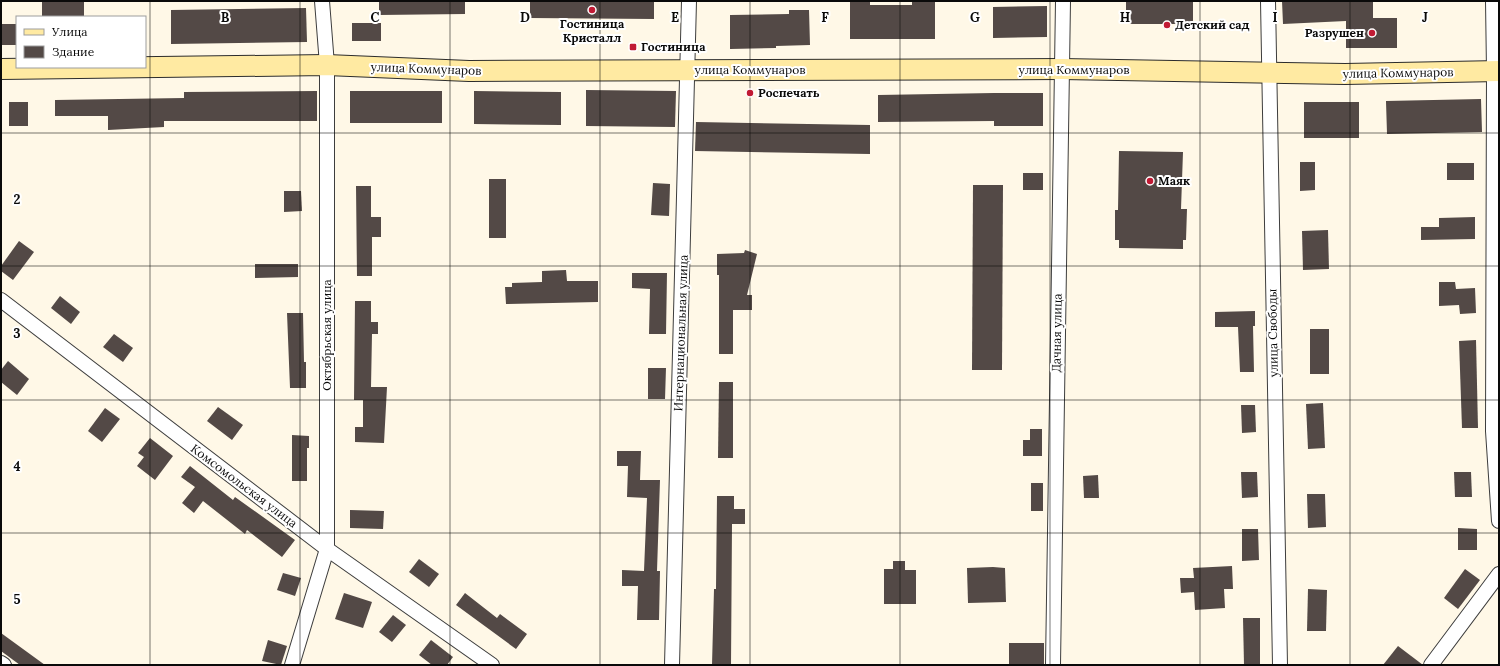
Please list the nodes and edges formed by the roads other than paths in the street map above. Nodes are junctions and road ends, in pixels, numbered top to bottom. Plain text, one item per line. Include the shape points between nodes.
1 (322, 1) edge
2 (690, 1) edge
3 (1063, 1) edge
4 (1268, 1) edge
5 (1493, 1) edge
6 (326, 65) junction
7 (146, 67) edge
8 (82, 68) edge
9 (1, 69) edge
10 (1062, 69) junction
11 (689, 70) junction
12 (1497, 71) edge
13 (1268, 73) junction
14 (1, 300) edge
15 (1499, 521) edge
16 (327, 549) junction
17 (1499, 574) edge
18 (1, 663) edge
19 (4, 665) edge
20 (292, 665) edge
21 (492, 665) edge
22 (672, 665) edge
23 (1053, 665) edge
24 (1280, 665) edge
25 (1431, 665) edge

1 - 6 street, Октябрьская улица
2 - 11 street, Интернациональная улица
3 - 10 street, Дачная улица
4 - 13 street, улица Свободы
5 - 12 street
6 - 7 main road, улица Коммунаров
6 - 11 main road, улица Коммунаров via 469,71
6 - 16 street, Октябрьская улица
8 - 9 main road, улица Коммунаров
10 - 11 main road, улица Коммунаров
10 - 13 main road, улица Коммунаров
10 - 23 street, Дачная улица
11 - 22 street, Интернациональная улица
12 - 13 main road, улица Коммунаров
12 - 15 street via 1493,431
13 - 24 street, улица Свободы
14 - 16 street, Комсомольская улица
16 - 20 street, Октябрьская улица
16 - 21 street, Комсомольская улица
17 - 25 street
18 - 19 street

